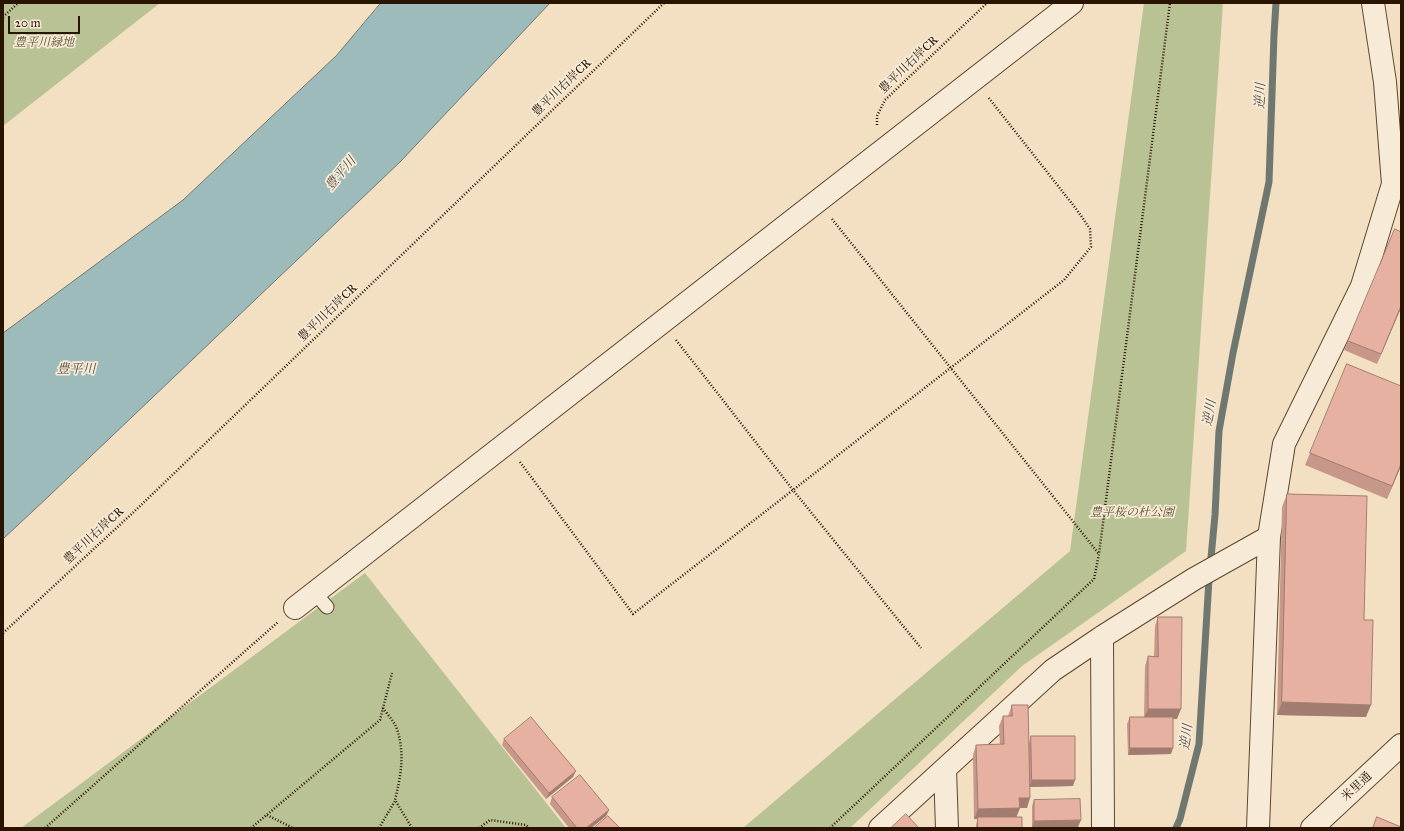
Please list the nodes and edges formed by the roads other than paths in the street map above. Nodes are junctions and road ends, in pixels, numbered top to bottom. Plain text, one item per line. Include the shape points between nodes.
1 (1072, 3) edge
2 (1373, 3) edge
3 (1260, 541) junction
4 (295, 608) road end
5 (1102, 637) junction
6 (1401, 745) edge
7 (945, 769) junction
8 (880, 828) edge
9 (947, 828) edge
10 (1103, 828) edge
11 (1258, 828) edge
12 (1312, 828) edge

1 - 4 street via 506,443 321,600
2 - 3 street via 1384,82 1393,184 1362,286 1284,444
3 - 5 street
3 - 11 street
5 - 7 street via 1053,670
5 - 10 street
6 - 12 street, 米里通
7 - 8 street
7 - 9 street

